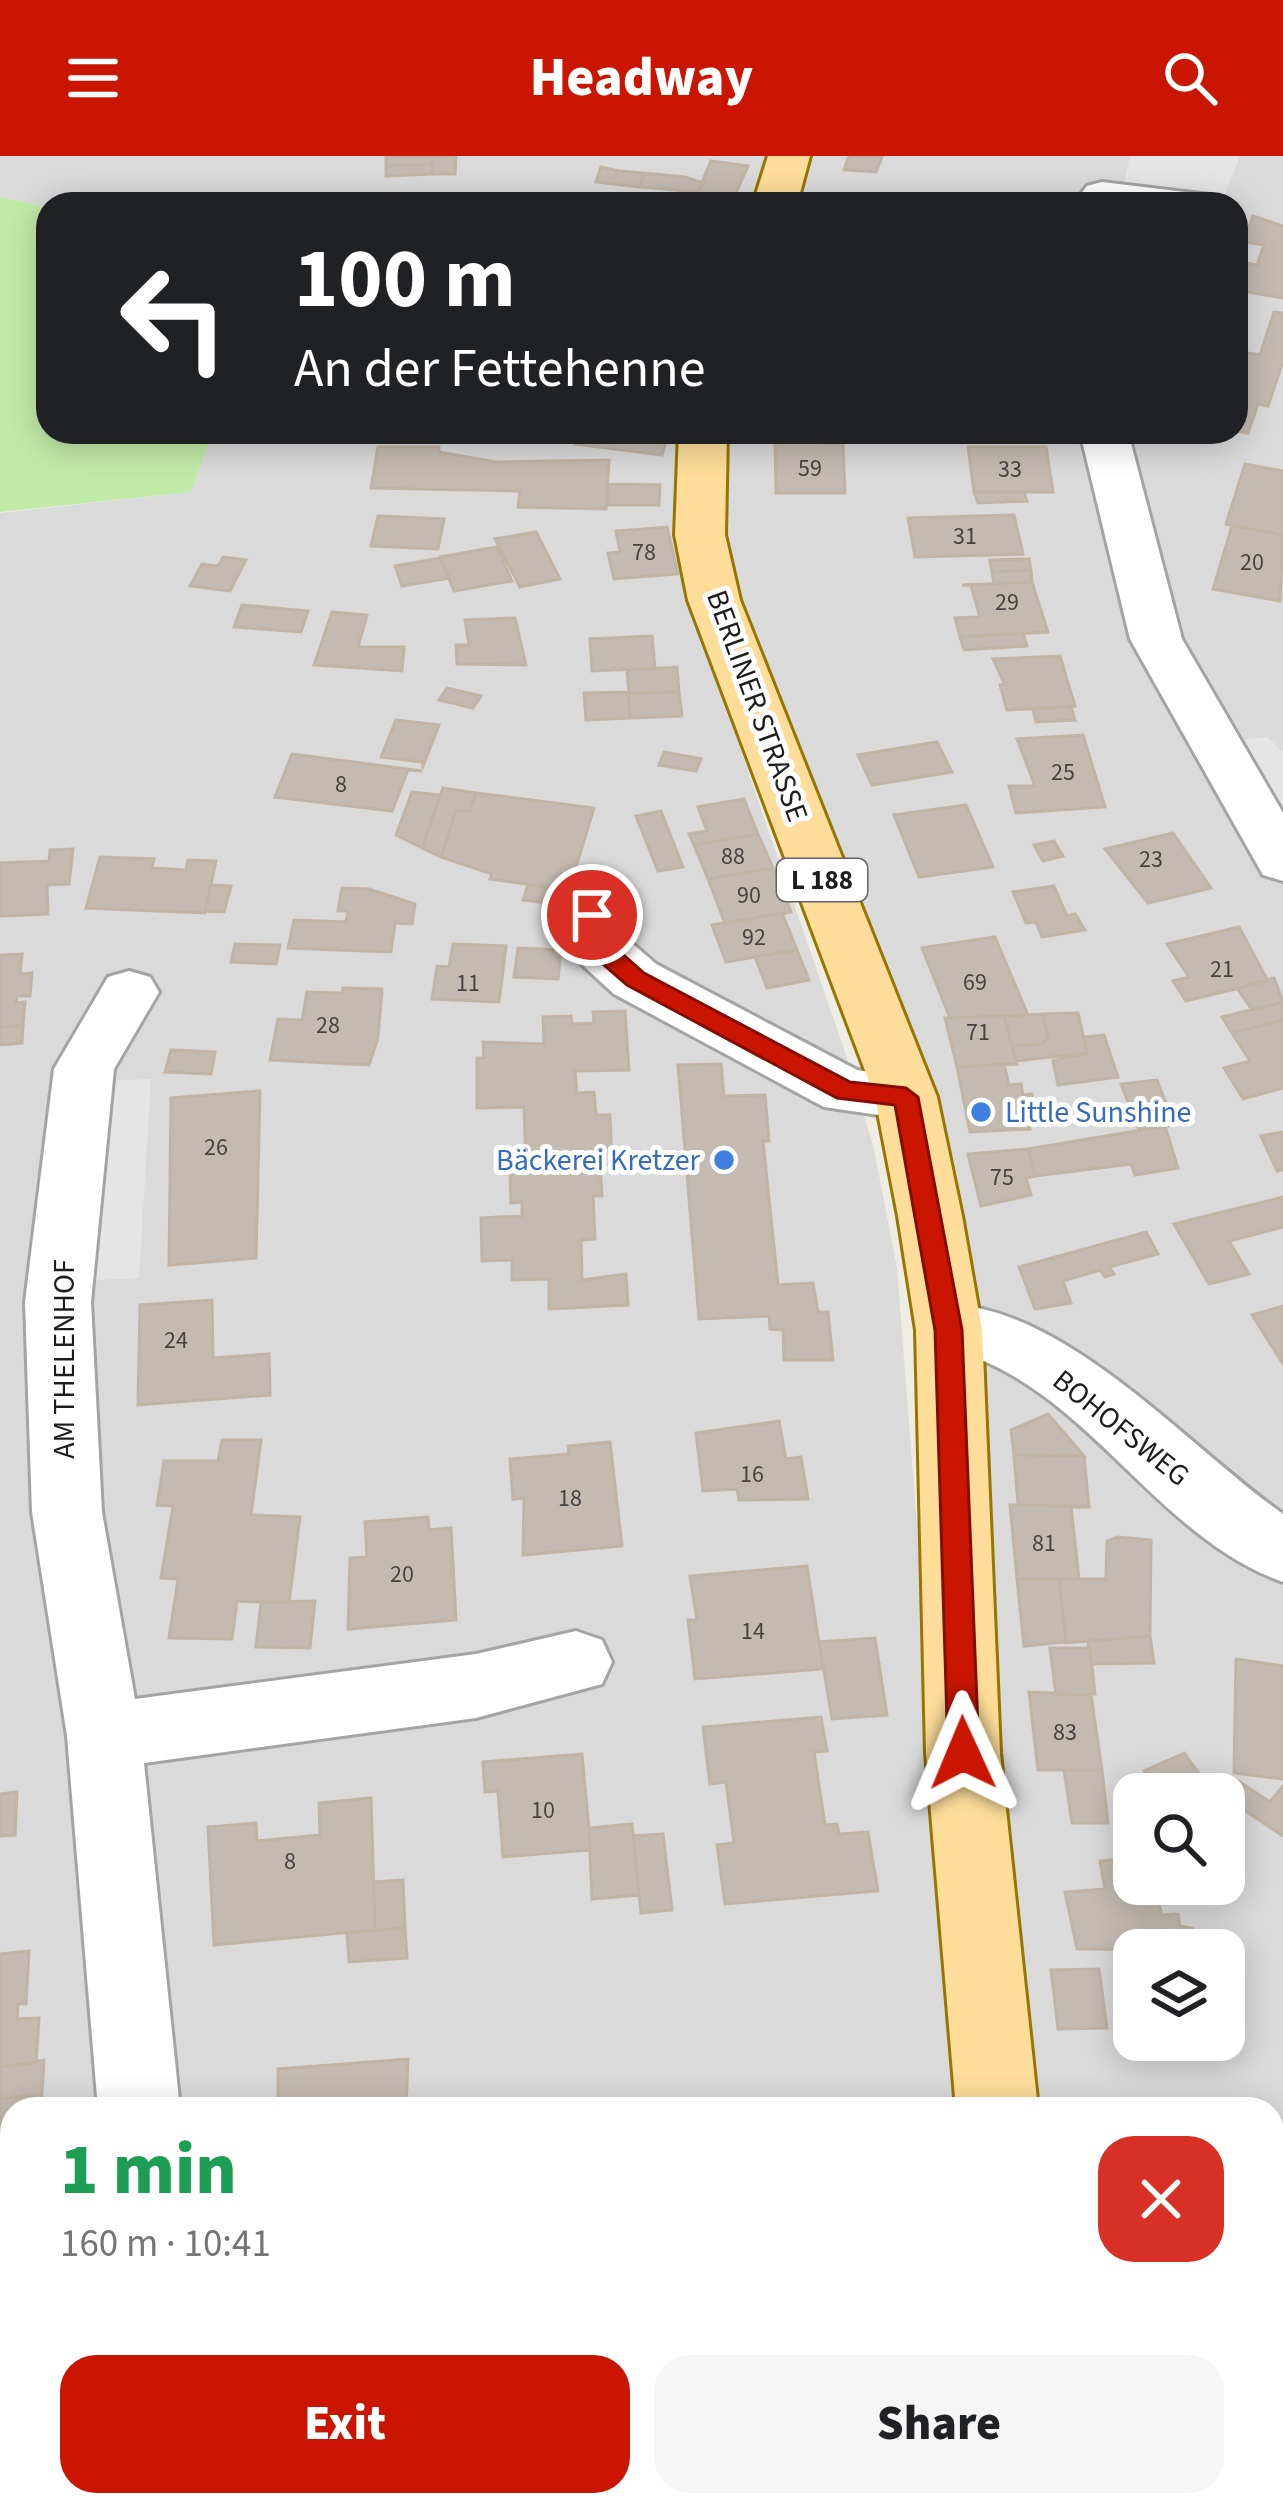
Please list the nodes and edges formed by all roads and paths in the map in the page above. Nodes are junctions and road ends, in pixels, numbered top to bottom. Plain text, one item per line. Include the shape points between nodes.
1 (789, 156) edge
2 (1216, 163) dead end
3 (1105, 185) edge
4 (778, 192) edge
5 (1139, 192) edge
6 (1203, 192) edge
7 (703, 444) edge
8 (1107, 444) edge
9 (1283, 862) edge
10 (592, 915) dead end
11 (129, 992) dead end
12 (906, 1097) junction
13 (949, 1330) junction
14 (1283, 1552) edge
15 (576, 1662) dead end
16 (104, 1736) junction
17 (138, 2097) edge
18 (996, 2097) edge

1 - 4 main road
2 - 6 street
3 - 5 street
7 - 12 main road, BERLINER STRASSE / L 188 via 700,535 714,601
8 - 9 street via 1156,639
10 - 12 street via 599,947 635,979 846,1091
11 - 16 street, AM THELENHOF via 84,1069 58,1302 67,1512
12 - 13 main road, BERLINER STRASSE / L 188
13 - 14 street, BOHOFSWEG via 988,1332 1063,1376
13 - 18 main road, BERLINER STRASSE / L 188 via 963,1753
15 - 16 street via 476,1686
16 - 17 street, AM THELENHOF

